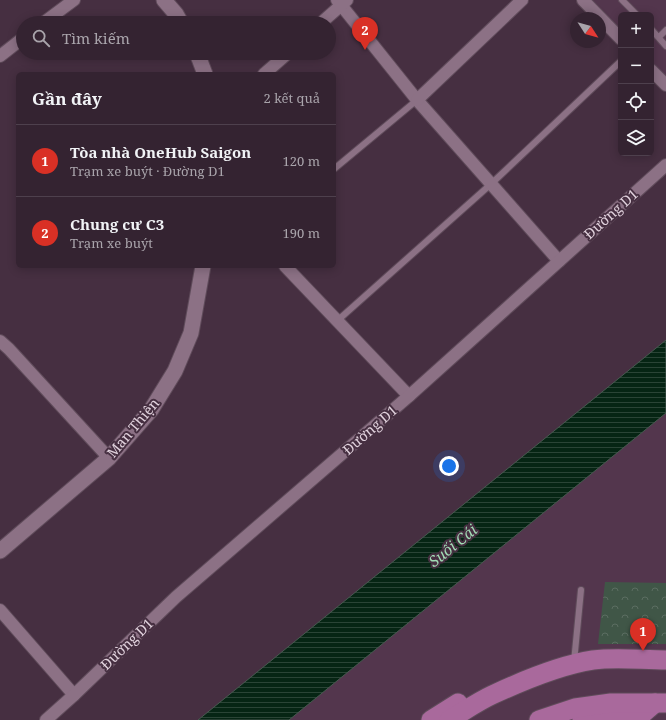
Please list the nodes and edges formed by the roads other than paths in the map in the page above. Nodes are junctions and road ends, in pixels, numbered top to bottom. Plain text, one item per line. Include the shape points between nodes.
1 (74, 0) edge
2 (164, 0) edge
3 (522, 0) edge
4 (583, 0) edge
5 (622, 0) edge
6 (342, 2) edge
7 (634, 12) edge
8 (52, 16) edge
9 (177, 16) edge
10 (328, 16) edge
11 (666, 30) edge
12 (654, 32) edge
13 (618, 36) edge
14 (659, 37) junction
15 (16, 43) edge
16 (666, 46) edge
17 (0, 56) edge
18 (200, 60) edge
19 (280, 60) edge
20 (618, 64) edge
21 (204, 72) edge
22 (266, 72) edge
23 (654, 73) edge
24 (666, 85) edge
25 (417, 100) junction
26 (666, 165) edge
27 (336, 167) edge
28 (491, 184) junction
29 (559, 261) junction
30 (203, 268) edge
31 (287, 268) edge
32 (337, 321) junction
33 (0, 341) edge
34 (409, 396) junction
35 (109, 458) junction
36 (0, 551) edge
37 (581, 590) dead end
38 (0, 610) edge
39 (666, 660) edge
40 (574, 664) junction
41 (549, 671) junction
42 (74, 695) junction
43 (661, 703) edge
44 (46, 720) edge
45 (431, 720) edge
46 (449, 720) edge
47 (539, 720) edge
48 (575, 720) edge

1 - 8 street
2 - 9 street
3 - 25 street
4 - 13 street
5 - 7 lane
6 - 10 street
6 - 25 street
11 - 14 lane
12 - 14 lane
14 - 16 lane
15 - 17 street
18 - 21 street
19 - 22 street
20 - 28 lane
23 - 24 street
25 - 27 lane
25 - 28 street
26 - 29 street, Đường D1
28 - 29 street
28 - 32 lane
29 - 34 street, Đường D1
30 - 35 street, Man Thiện via 191,333 175,371 151,410
31 - 32 street
32 - 34 street
33 - 35 street
34 - 42 street, Đường D1 via 176,597
35 - 36 street, Man Thiện
37 - 40 lane
38 - 42 street
39 - 40 main road via 623,658
40 - 41 main road
41 - 45 main road via 531,669 490,684
41 - 46 main road via 491,696
42 - 44 street, Đường D1
43 - 47 main road via 611,703 575,708
43 - 48 main road via 640,716

